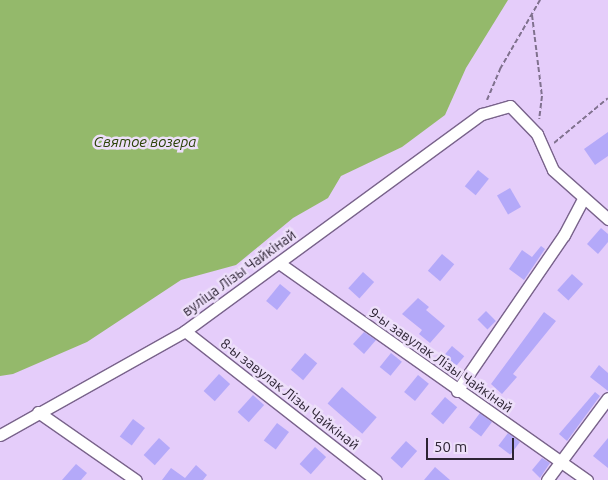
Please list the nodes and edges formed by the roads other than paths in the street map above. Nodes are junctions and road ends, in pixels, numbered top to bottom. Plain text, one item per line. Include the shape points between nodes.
1 (583, 199) junction
2 (608, 219) edge
3 (278, 263) junction
4 (185, 331) junction
5 (457, 391) junction
6 (608, 398) edge
7 (38, 412) junction
8 (0, 435) edge
9 (560, 462) junction
10 (136, 480) edge
11 (376, 480) edge
12 (548, 480) edge
13 (587, 480) edge

1 - 2 street
1 - 3 street, вуліца Лізы Чайкінай via 553,170 537,134 510,106 482,114
1 - 5 street via 564,235
3 - 4 street, вуліца Лізы Чайкінай
3 - 5 street, 9-ы завулак Лізы Чайкінай
4 - 7 street, вуліца Лізы Чайкінай
4 - 11 street, 8-ы завулак Лізы Чайкінай
5 - 9 street, 9-ы завулак Лізы Чайкінай
6 - 9 street
7 - 8 street, вуліца Лізы Чайкінай
7 - 10 street
9 - 12 street
9 - 13 street, 9-ы завулак Лізы Чайкінай

